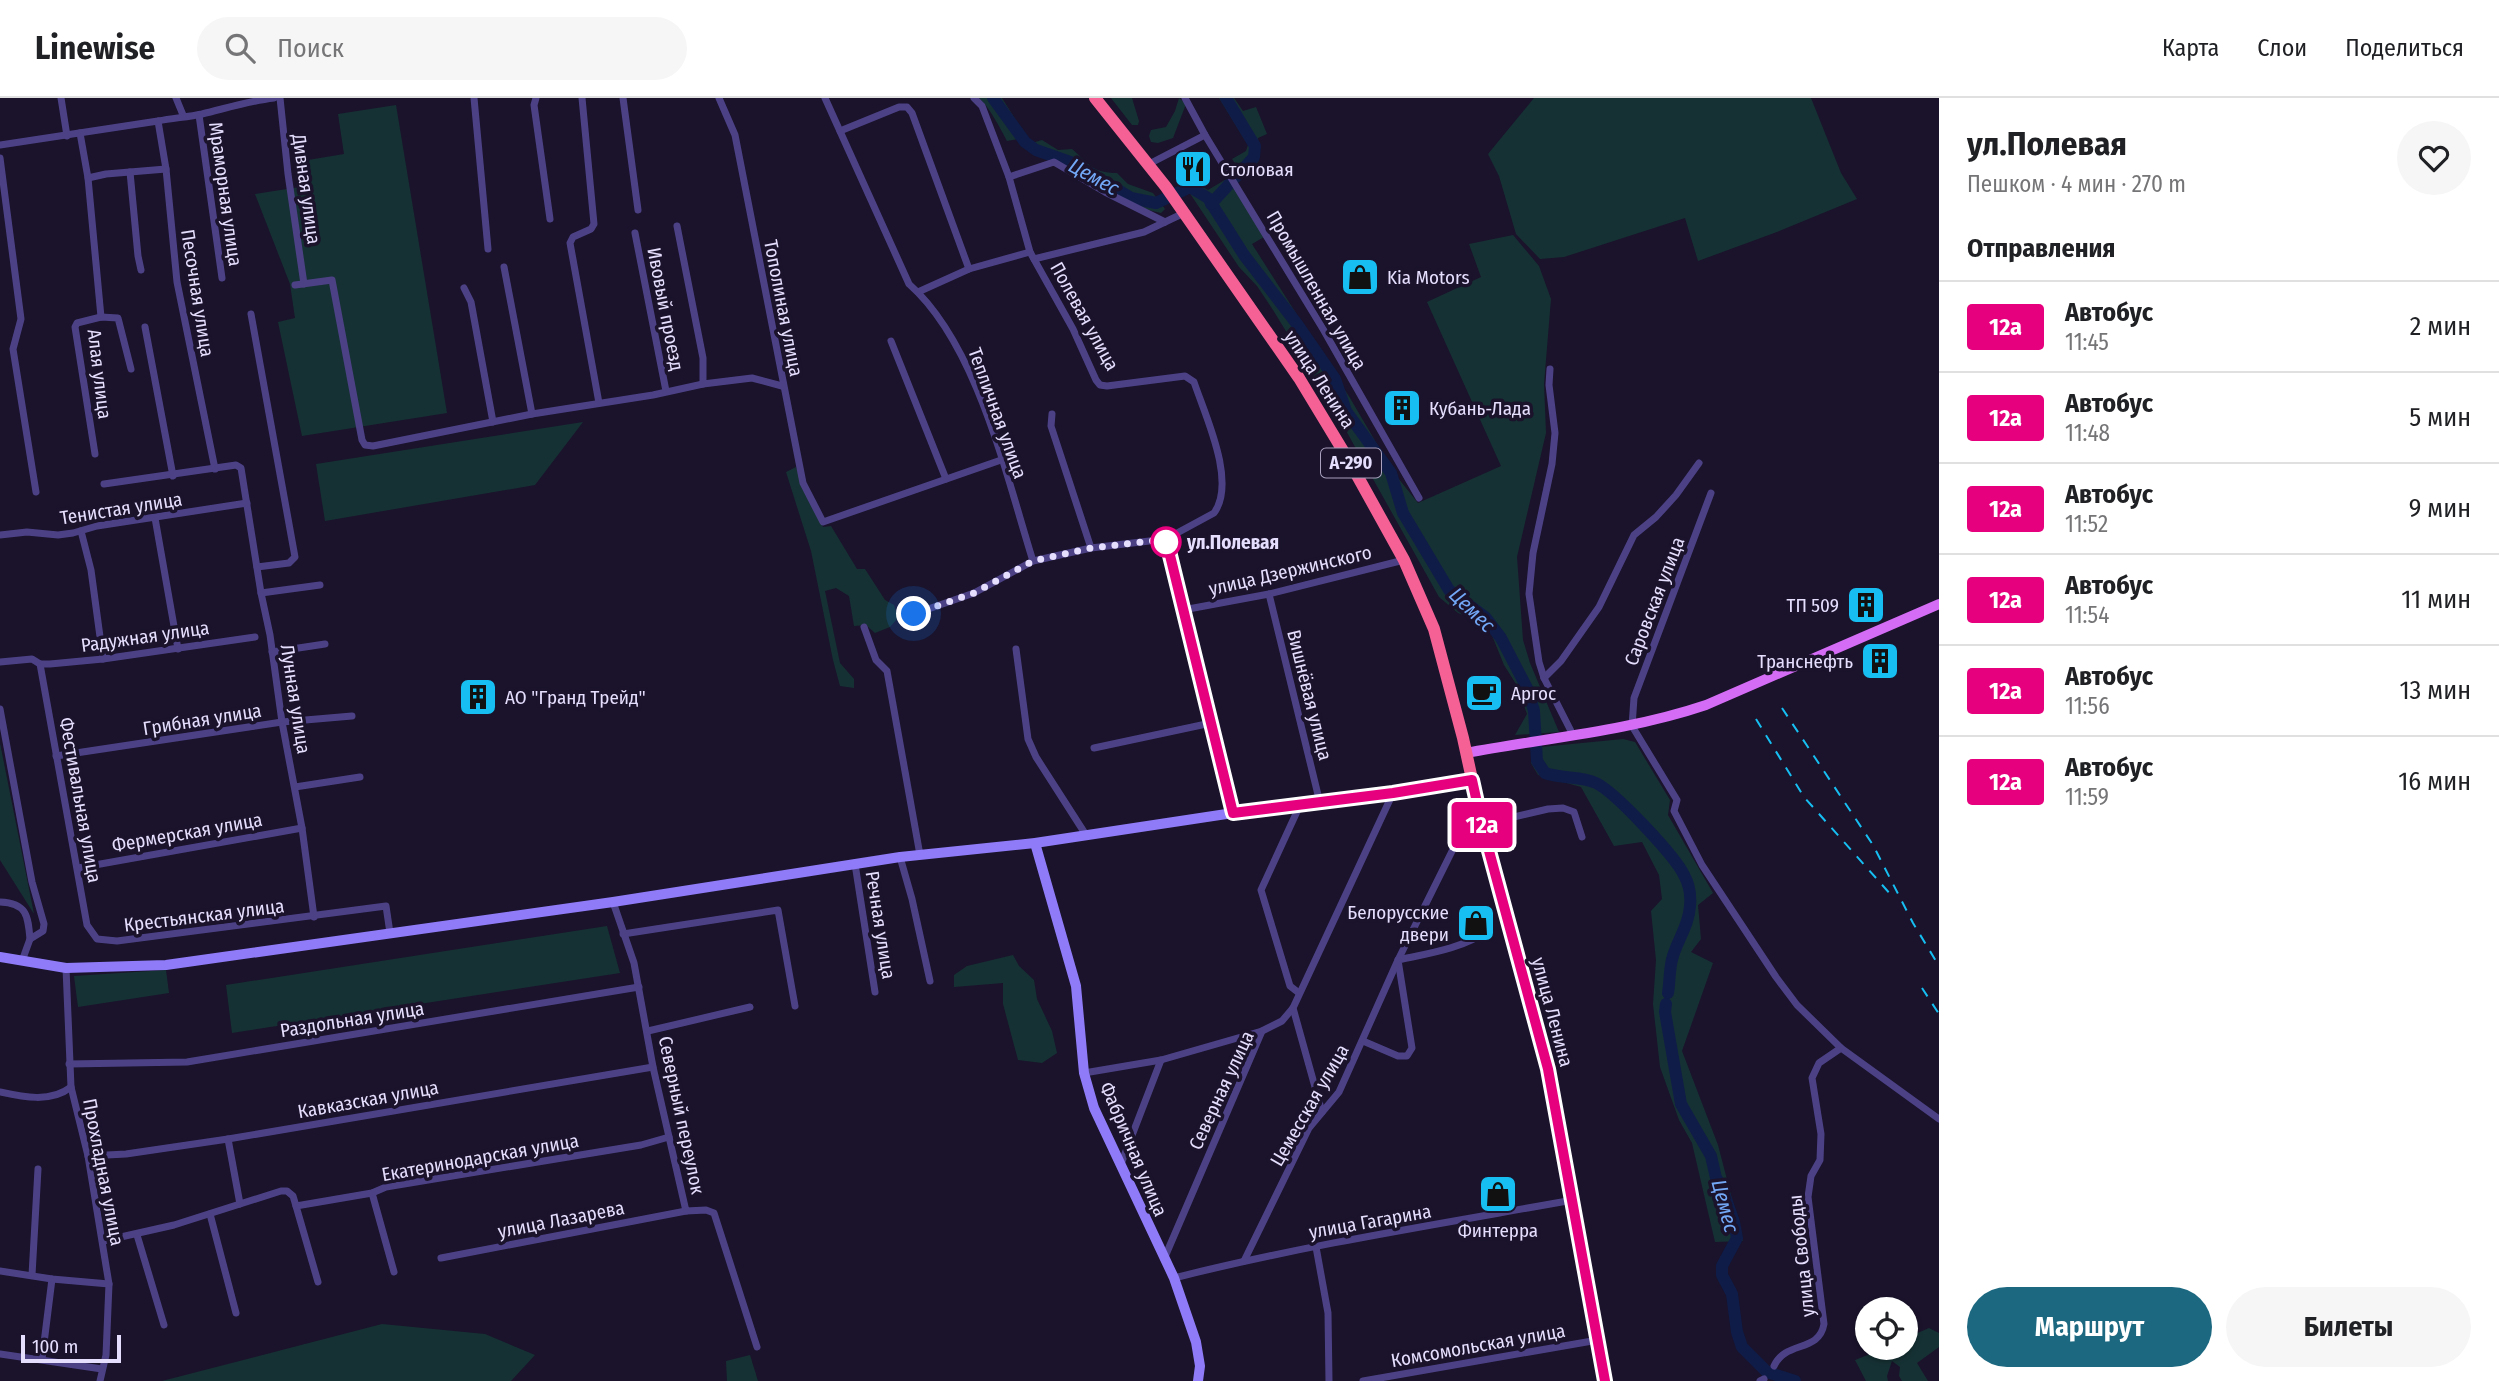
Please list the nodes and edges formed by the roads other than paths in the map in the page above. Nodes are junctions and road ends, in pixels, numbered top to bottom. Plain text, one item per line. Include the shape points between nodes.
1 (61, 98) edge
2 (176, 98) edge
3 (277, 98) edge
4 (474, 98) edge
5 (536, 98) edge
6 (582, 98) edge
7 (623, 98) edge
8 (719, 98) edge
9 (825, 98) edge
10 (974, 98) edge
11 (1095, 98) edge
12 (1185, 98) edge
13 (254, 99) edge
14 (183, 115) junction
15 (199, 115) junction
16 (158, 121) junction
17 (840, 131) junction
18 (80, 133) junction
19 (1205, 135) junction
20 (67, 136) junction
21 (0, 145) edge
22 (0, 158) edge
23 (1149, 164) junction
24 (166, 169) junction
25 (130, 172) junction
26 (1009, 177) junction
27 (88, 178) junction
28 (1181, 208) junction
29 (638, 210) dead end
30 (551, 219) dead end
31 (1165, 222) junction
32 (677, 226) dead end
33 (635, 233) dead end
34 (488, 249) dead end
35 (1032, 256) junction
36 (504, 267) dead end
37 (969, 269) junction
38 (141, 270) dead end
39 (222, 278) dead end
40 (464, 288) dead end
41 (918, 292) junction
42 (251, 314) dead end
43 (101, 317) junction
44 (145, 327) dead end
45 (891, 341) dead end
46 (131, 369) dead end
47 (1550, 369) dead end
48 (703, 384) junction
49 (782, 386) junction
50 (666, 391) junction
51 (598, 403) junction
52 (533, 414) junction
53 (1052, 414) dead end
54 (493, 422) junction
55 (95, 454) dead end
56 (1001, 460) junction
57 (1699, 463) dead end
58 (215, 469) junction
59 (173, 476) junction
60 (946, 479) junction
61 (104, 484) dead end
62 (36, 492) dead end
63 (1711, 493) dead end
64 (1419, 498) dead end
65 (247, 503) junction
66 (155, 518) junction
67 (81, 531) junction
68 (0, 534) edge
69 (1166, 539) junction
70 (1091, 548) junction
71 (1404, 560) junction
72 (1033, 561) junction
73 (257, 567) junction
74 (320, 585) dead end
75 (261, 593) junction
76 (1269, 594) junction
77 (1939, 604) edge
78 (1183, 610) junction
79 (914, 614) dead end
80 (864, 627) dead end
81 (255, 637) dead end
82 (325, 644) dead end
83 (178, 649) junction
84 (1016, 649) dead end
85 (272, 652) junction
86 (103, 659) junction
87 (0, 662) edge
88 (40, 664) junction
89 (1544, 678) junction
90 (0, 709) edge
91 (352, 716) dead end
92 (282, 723) junction
93 (1211, 723) junction
94 (1632, 724) junction
95 (1573, 735) junction
96 (1094, 748) dead end
97 (1466, 753) junction
98 (56, 756) junction
99 (360, 777) dead end
100 (1472, 780) junction
101 (295, 787) junction
102 (1393, 793) junction
103 (1320, 803) junction
104 (1300, 805) junction
105 (1233, 813) junction
106 (1482, 825) junction
107 (302, 828) junction
108 (1086, 835) junction
109 (1581, 837) dead end
110 (1035, 843) junction
111 (920, 855) junction
112 (900, 857) junction
113 (855, 864) junction
114 (78, 868) junction
115 (0, 902) edge
116 (613, 902) junction
117 (314, 917) junction
118 (1489, 930) dead end
119 (390, 933) junction
120 (623, 934) junction
121 (30, 939) junction
122 (97, 939) joint
123 (0, 957) edge
124 (1398, 960) junction
125 (22, 961) junction
126 (66, 968) junction
127 (930, 981) dead end
128 (639, 988) junction
129 (875, 992) dead end
130 (1299, 993) junction
131 (795, 1006) dead end
132 (750, 1007) dead end
133 (1293, 1008) junction
134 (648, 1031) junction
135 (1262, 1031) junction
136 (1363, 1041) junction
137 (1841, 1048) junction
138 (1161, 1060) junction
139 (69, 1064) junction
140 (653, 1067) junction
141 (1084, 1073) junction
142 (71, 1087) junction
143 (0, 1092) edge
144 (1322, 1112) junction
145 (1939, 1119) edge
146 (669, 1137) junction
147 (228, 1139) junction
148 (88, 1156) junction
149 (1120, 1165) junction
150 (38, 1169) dead end
151 (372, 1194) junction
152 (1573, 1200) junction
153 (240, 1204) junction
154 (296, 1206) junction
155 (686, 1211) junction
156 (210, 1214) junction
157 (137, 1235) junction
158 (103, 1241) junction
159 (1316, 1247) junction
160 (441, 1258) dead end
161 (1164, 1259) junction
162 (1244, 1261) junction
163 (0, 1271) edge
164 (394, 1272) dead end
165 (32, 1275) junction
166 (52, 1279) junction
167 (1174, 1279) junction
168 (318, 1282) dead end
169 (109, 1284) junction
170 (236, 1313) dead end
171 (164, 1325) dead end
172 (1598, 1340) junction
173 (757, 1347) dead end
174 (0, 1354) edge
175 (42, 1359) junction
176 (1774, 1366) dead end
177 (102, 1369) junction
178 (100, 1381) edge
179 (1198, 1381) edge
180 (1329, 1381) edge
181 (1363, 1381) edge
182 (1605, 1381) edge

1 - 20 street
2 - 14 street
3 - 13 street
3 - 54 street, Дивная улица via 300,284 332,280 365,445
4 - 34 street
5 - 30 street
6 - 51 street via 594,224 570,243
7 - 29 street
8 - 49 street, Тополиная улица via 735,135
9 - 17 street, Тепличная улица
10 - 26 street, Полевая улица via 982,106
11 - 23 highway, улица Ленина / А-290
12 - 19 street, Промышленная улица
13 - 15 street
14 - 15 street
14 - 16 street
15 - 39 street, Мраморная улица
16 - 18 street
16 - 24 street, Песочная улица
17 - 37 street via 907,107
17 - 41 street, Тепличная улица via 909,284
18 - 20 street
18 - 27 street
19 - 23 street
19 - 64 street, Промышленная улица
20 - 21 street
22 - 62 street via 21,319 13,349
23 - 28 highway, улица Ленина / А-290
24 - 25 street
24 - 58 street, Песочная улица via 177,282
25 - 27 street
25 - 38 street
26 - 31 street via 1054,162
26 - 35 street, Полевая улица
27 - 43 street
28 - 31 street
28 - 71 highway, улица Ленина / А-290 via 1299,378
31 - 35 street via 1144,232
32 - 48 street via 703,358
33 - 50 street, Ивовый проезд
35 - 37 street
35 - 69 street, Полевая улица via 1100,385 1185,376 1194,382 1216,445 1223,489 1214,513
36 - 52 street
37 - 41 street
40 - 54 street via 471,302
41 - 56 street, Тепличная улица via 962,356
42 - 73 street via 295,557 289,563
43 - 46 street via 114,316 121,321
43 - 55 street, Алая улица via 80,320 75,327
44 - 59 street
45 - 60 street
47 - 89 street via 1555,433 1529,594
48 - 49 street via 752,378
48 - 50 street
49 - 60 street, Тополиная улица via 803,483 824,522
50 - 51 street
51 - 52 street
52 - 54 street
53 - 70 street via 1051,426
56 - 60 street
56 - 72 street, Тепличная улица
57 - 89 street via 1657,517 1634,536 1599,607
58 - 59 street
58 - 65 street, Лунная улица via 239,466
59 - 61 street
63 - 94 street, Саровская улица via 1634,698
65 - 66 street, Тенистая улица
65 - 73 street, Лунная улица
66 - 67 street, Тенистая улица
66 - 83 street
67 - 68 street, Тенистая улица
67 - 86 street
69 - 70 street
69 - 78 street
70 - 72 street
71 - 76 street, улица Дзержинского
71 - 97 highway, улица Ленина / А-290 via 1434,629
72 - 79 street via 974,593
73 - 75 street, Лунная улица
74 - 75 street
75 - 85 street, Лунная улица
76 - 78 street, улица Дзержинского
76 - 103 street, Вишнёвая улица
77 - 94 main road via 1706,705
78 - 93 street
80 - 111 street via 876,660 887,671
81 - 83 street, Радужная улица
82 - 85 street
83 - 86 street, Радужная улица
84 - 108 street via 1028,739
85 - 92 street, Лунная улица
86 - 88 street, Радужная улица
87 - 88 street, Радужная улица via 32,659
88 - 98 street, Фестивальная улица
89 - 95 street
90 - 121 street via 44,924 43,931
91 - 92 street, Грибная улица
92 - 98 street, Грибная улица
92 - 101 street, Лунная улица
93 - 96 street
93 - 105 street
94 - 95 main road
94 - 137 street via 1677,800 1674,811 1702,864 1738,920 1797,1005
95 - 97 main road
97 - 100 highway, улица Ленина
98 - 114 street, Фестивальная улица
99 - 101 street
100 - 102 main road
100 - 106 highway, улица Ленина
101 - 107 street, Лунная улица
102 - 103 main road
102 - 130 street
103 - 104 main road
104 - 105 main road
104 - 130 street via 1261,890 1290,986
105 - 108 main road
106 - 109 street via 1563,808 1574,812
106 - 124 street, Цемесская улица via 1463,829
106 - 152 highway, улица Ленина via 1548,1069
107 - 114 street, Фермерская улица
107 - 117 street, Лунная улица
108 - 110 main road
110 - 111 main road
110 - 141 main road, Фабричная улица via 1076,986
111 - 112 main road
112 - 113 main road
112 - 127 street
113 - 116 main road
113 - 129 street, Речная улица
114 - 122 street, Фестивальная улица via 87,925
115 - 121 street via 19,905 25,912
116 - 119 main road
116 - 120 street, Северный переулок
117 - 119 street, Крестьянская улица via 386,906
117 - 122 street, Крестьянская улица via 117,941
118 - 124 street via 1454,949
119 - 126 main road via 166,965
120 - 128 street, Северный переулок
120 - 131 street via 778,910
121 - 125 street
123 - 125 main road
124 - 136 street, Цемесская улица
124 - 136 street via 1412,1048 1407,1056 1398,1056
125 - 126 main road
126 - 139 street, Прохладная улица
128 - 134 street, Северный переулок
128 - 139 street, Раздольная улица via 187,1062
130 - 133 street
132 - 134 street
133 - 135 street, Северная улица via 1282,1021
133 - 144 street
134 - 140 street, Северный переулок
135 - 138 street
135 - 161 street, Северная улица
136 - 144 street, Цемесская улица via 1339,1092
137 - 145 street
137 - 176 street, улица Свободы via 1819,1063 1812,1078 1821,1133 1820,1160 1811,1176 1808,1197 1824,1324 1817,1340 1786,1352
138 - 141 street
138 - 149 street
139 - 142 street, Прохладная улица
140 - 146 street, Северный переулок
140 - 147 street, Кавказская улица
141 - 149 main road, Фабричная улица
142 - 143 street via 52,1097
142 - 148 street, Прохладная улица
144 - 162 street, Цемесская улица via 1309,1128
146 - 151 street, Екатеринодарская улица via 386,1187
146 - 155 street, Северный переулок
147 - 148 street, Кавказская улица
147 - 153 street
148 - 158 street, Прохладная улица
149 - 161 main road, Фабричная улица
150 - 165 street
151 - 154 street, Екатеринодарская улица
151 - 164 street
152 - 159 street, улица Гагарина
152 - 172 highway, улица Ленина
153 - 154 street via 281,1191 290,1192
153 - 156 street
154 - 168 street
155 - 160 street, улица Лазарева
155 - 173 street, Северный переулок via 714,1213
156 - 157 street
156 - 170 street
157 - 158 street
157 - 171 street
158 - 169 street, Прохладная улица
159 - 162 street, улица Гагарина
159 - 180 street via 1328,1313
161 - 167 main road, Фабричная улица
162 - 167 street, улица Гагарина
163 - 165 street
165 - 166 street
166 - 169 street
166 - 175 street
167 - 179 main road, Фабричная улица via 1196,1342
169 - 177 street, Прохладная улица
172 - 181 street, Комсомольская улица
172 - 182 highway, улица Ленина
174 - 175 street
175 - 177 street
177 - 178 street, Прохладная улица

